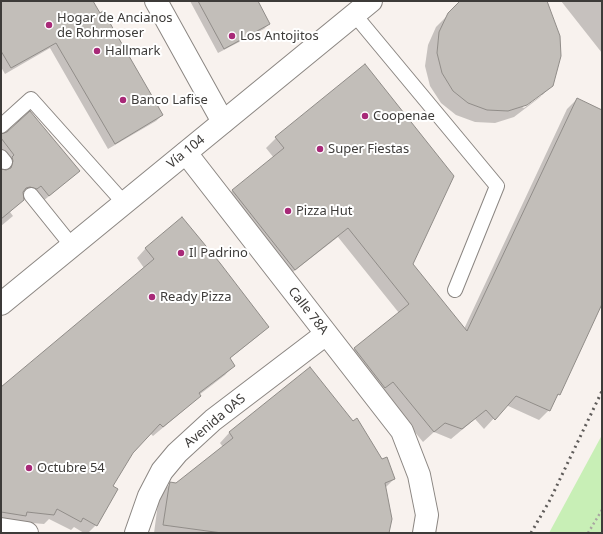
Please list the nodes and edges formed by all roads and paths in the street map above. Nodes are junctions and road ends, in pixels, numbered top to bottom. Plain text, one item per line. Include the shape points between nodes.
1 (156, 1) edge
2 (362, 8) edge
3 (223, 122) junction
4 (1, 126) edge
5 (186, 153) junction
6 (30, 195) dead end
7 (124, 203) junction
8 (72, 246) junction
9 (454, 290) dead end
10 (1, 304) edge
11 (326, 334) junction
12 (602, 510) edge
13 (1, 529) edge
14 (27, 533) edge
15 (136, 533) edge
16 (424, 533) edge
17 (588, 533) edge

1 - 3 street
2 - 3 street, Vía 104
2 - 9 lane via 497,186
3 - 5 street, Vía 104
4 - 7 lane via 31,99
5 - 7 street, Vía 104
5 - 11 street, Calle 78A
6 - 8 lane
7 - 8 street, Vía 104
8 - 10 street, Vía 104
11 - 15 street, Avenida 0AS via 213,420 177,453 162,471 148,496
11 - 16 street, Calle 78A via 402,431 419,475 427,515
12 - 17 path
13 - 14 street

